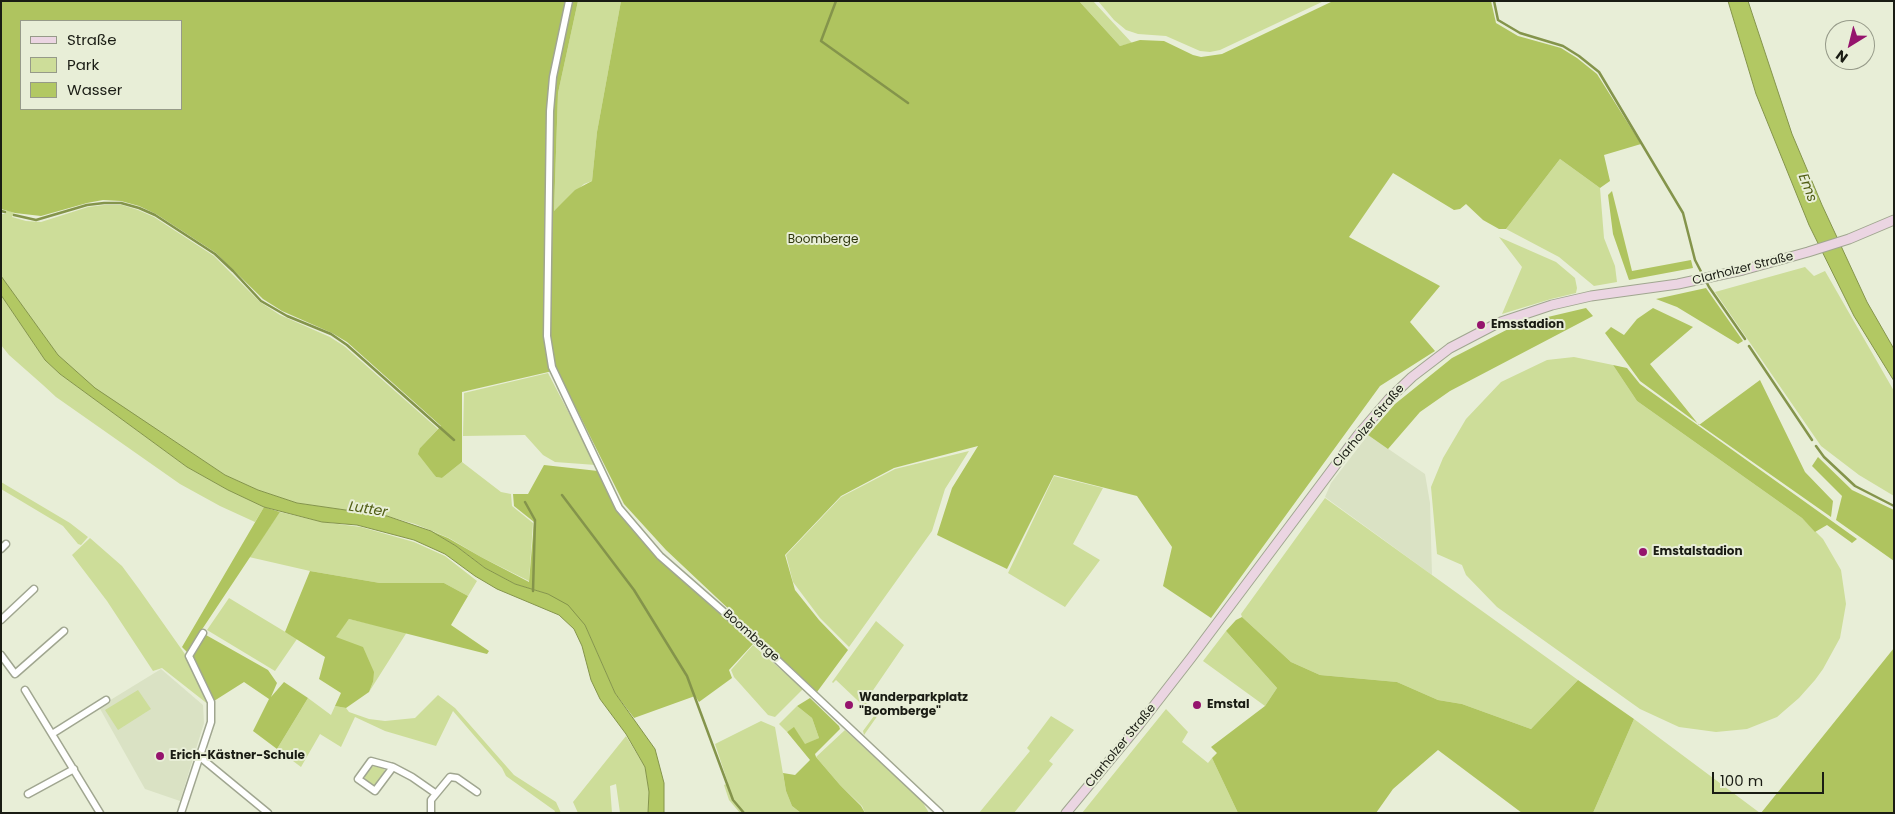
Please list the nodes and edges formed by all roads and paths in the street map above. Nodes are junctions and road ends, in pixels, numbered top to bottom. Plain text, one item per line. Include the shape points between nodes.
1 (569, 1) edge
2 (1894, 220) edge
3 (34, 590) dead end
4 (1, 620) edge
5 (64, 631) dead end
6 (203, 633) dead end
7 (1, 656) edge
8 (25, 690) dead end
9 (106, 700) dead end
10 (52, 734) junction
11 (200, 757) junction
12 (393, 767) junction
13 (74, 769) junction
14 (477, 792) dead end
15 (435, 793) junction
16 (28, 794) dead end
17 (935, 811) edge
18 (100, 813) edge
19 (181, 813) edge
20 (268, 813) edge
21 (431, 813) edge
22 (1066, 813) edge

1 - 17 street, Boomberge via 550,111 547,336 556,376 624,515 660,556 756,640
2 - 22 street, Clarholzer Straße via 1812,251 1712,277 1591,296 1516,315 1450,348 1412,377 1358,435 1139,725
3 - 4 street
5 - 7 street via 15,674
6 - 11 street via 189,656 211,702 211,722
8 - 10 street
9 - 10 street
10 - 13 street
11 - 19 street
11 - 20 street
12 - 12 street via 375,791 358,779 371,762
12 - 15 street
13 - 16 street
13 - 18 street
14 - 15 street via 453,776
15 - 21 street via 431,800

